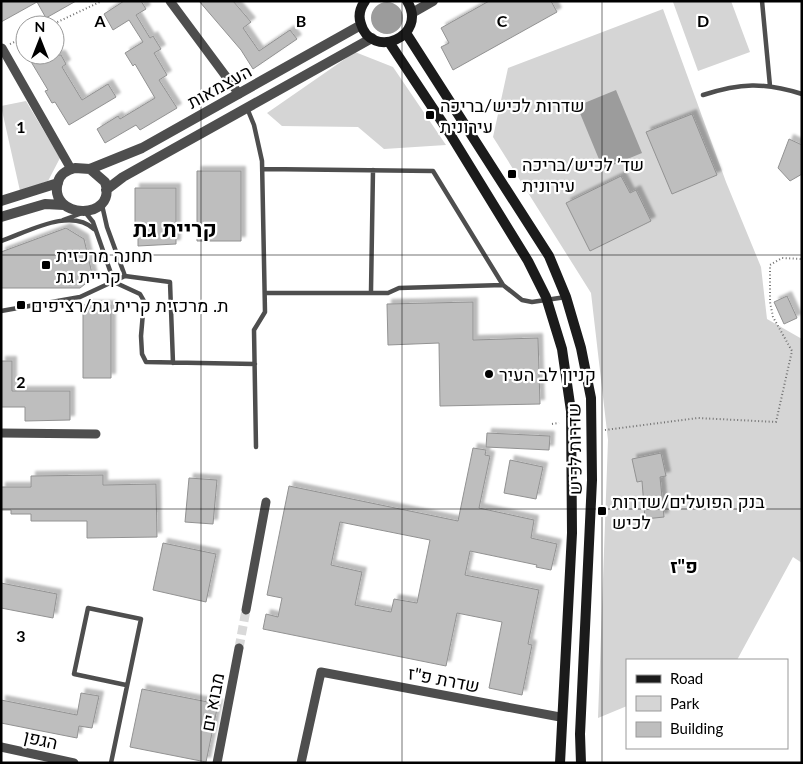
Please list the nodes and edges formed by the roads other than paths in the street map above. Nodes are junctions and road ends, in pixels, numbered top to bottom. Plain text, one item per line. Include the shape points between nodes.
1 (170, 1) edge
2 (407, 1) edge
3 (433, 1) edge
4 (762, 1) edge
5 (362, 2) edge
6 (412, 13) junction
7 (361, 25) junction
8 (406, 33) junction
9 (372, 38) junction
10 (389, 42) junction
11 (2, 48) edge
12 (770, 86) junction
13 (239, 94) junction
14 (802, 94) edge
15 (703, 95) dead end
16 (247, 108) junction
17 (71, 169) junction
18 (262, 169) junction
19 (90, 170) junction
20 (373, 170) junction
21 (58, 183) junction
22 (106, 190) junction
23 (1, 201) edge
24 (102, 203) junction
25 (64, 205) junction
26 (85, 212) junction
27 (1, 218) edge
28 (63, 220) junction
29 (96, 232) junction
30 (1, 241) edge
31 (125, 276) junction
32 (114, 282) junction
33 (503, 285) junction
34 (370, 291) junction
35 (264, 293) junction
36 (566, 297) junction
37 (547, 301) junction
38 (1, 311) edge
39 (173, 363) junction
40 (255, 364) junction
41 (1, 433) edge
42 (96, 434) dead end
43 (256, 447) dead end
44 (266, 502) dead end
45 (246, 610) tunnel mouth
46 (239, 648) tunnel mouth
47 (126, 685) junction
48 (560, 717) junction
49 (1, 746) edge
50 (74, 763) edge
51 (111, 763) edge
52 (217, 763) edge
53 (301, 763) edge
54 (560, 763) edge
55 (581, 763) edge

1 - 13 street
2 - 6 main road
3 - 6 street
4 - 12 lane
5 - 7 main road
6 - 8 main road
7 - 9 main road
7 - 13 street, העצמאות
8 - 10 main road
8 - 36 main road, שדרות לכיש via 549,256
9 - 10 main road
9 - 16 street, העצמאות
10 - 37 main road, שדרות לכיש via 461,151 528,261
11 - 17 street
12 - 14 lane
12 - 15 lane via 727,87
13 - 19 street, העצמאות via 142,148
16 - 18 lane via 254,125
16 - 22 street, העצמאות via 123,177
17 - 19 street
17 - 21 street via 62,175
18 - 20 lane
18 - 35 lane
19 - 22 street via 102,178
20 - 33 lane via 433,172
20 - 34 lane
21 - 23 street
21 - 25 street via 59,198
22 - 24 street
24 - 26 street
24 - 31 lane
25 - 26 street
25 - 27 street via 45,204
26 - 28 lane
26 - 29 lane
28 - 29 lane via 81,221
28 - 30 lane
29 - 32 lane
31 - 32 lane
31 - 39 lane via 170,282
32 - 38 lane via 80,297
32 - 39 lane via 140,294 144,301 141,336 146,362
33 - 34 lane
33 - 37 lane via 522,300
34 - 35 lane
35 - 40 lane via 265,312 254,330
36 - 37 lane
36 - 55 main road, שדרות לכיש via 591,398 592,480
37 - 48 main road, שדרות לכיש via 562,350 571,412 572,533
39 - 40 lane
40 - 43 lane
41 - 42 street
44 - 45 street
46 - 52 street, מבוא ים
47 - 47 lane via 74,674 88,608 141,619
47 - 51 lane
48 - 53 street, שדרת פ"ז via 321,672
48 - 54 main road, שדרות לכיש
49 - 50 street, הגפן

